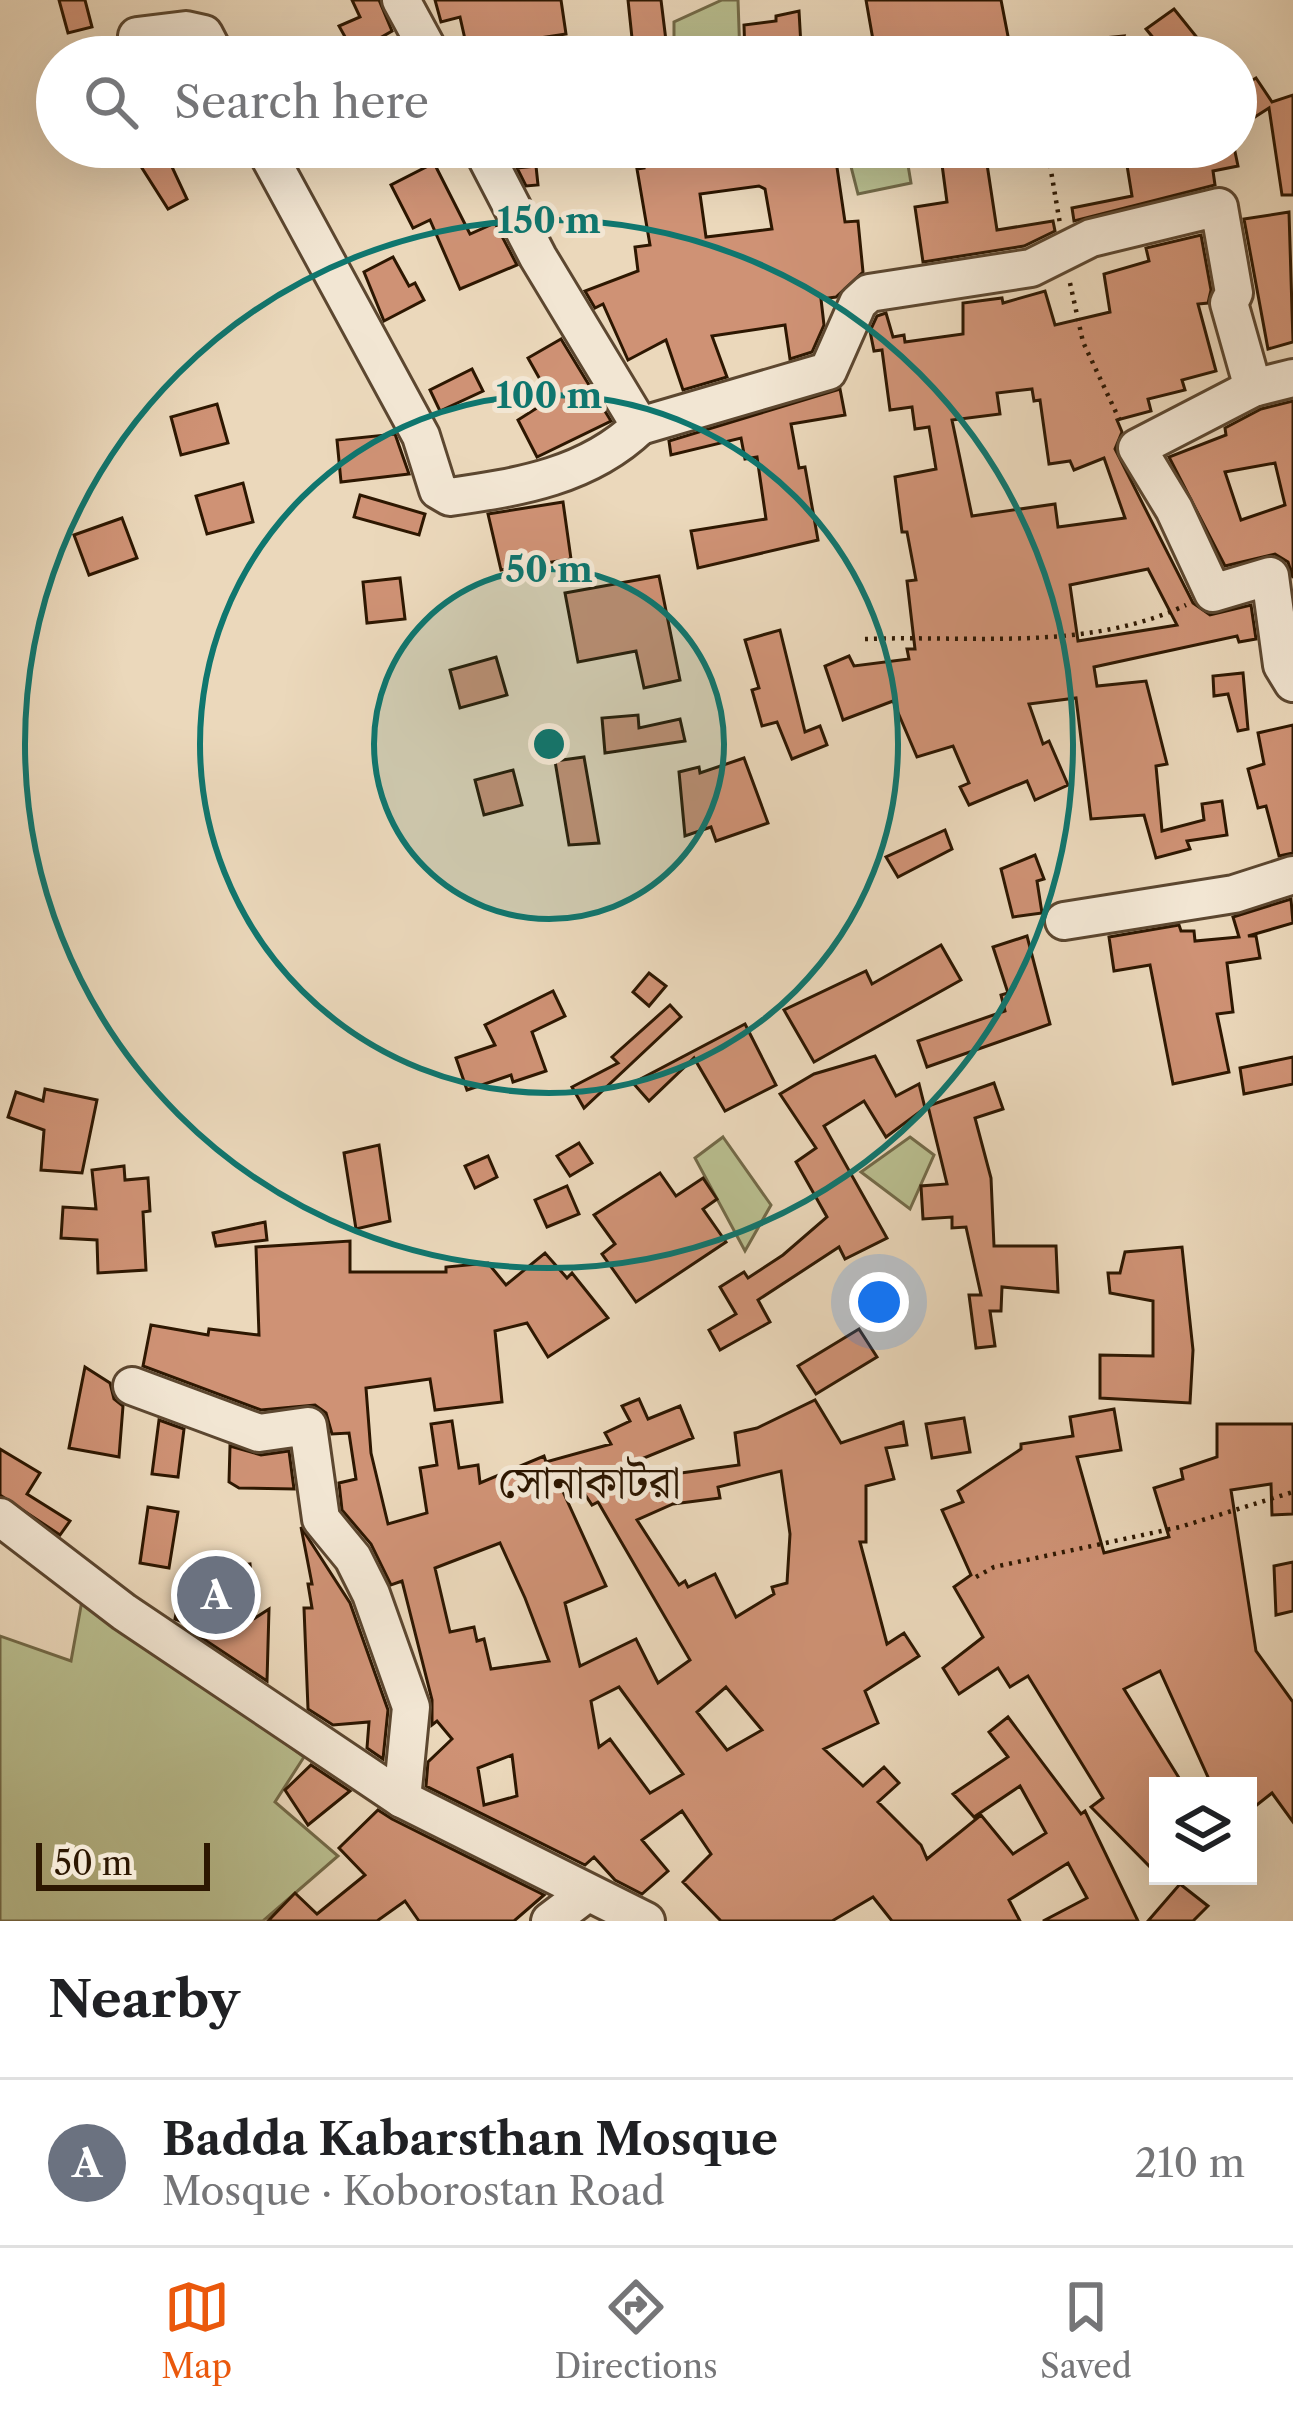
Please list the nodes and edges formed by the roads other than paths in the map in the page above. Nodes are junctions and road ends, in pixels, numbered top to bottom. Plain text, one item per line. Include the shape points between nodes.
1 (401, 0) edge
2 (137, 36) dead end
3 (205, 36) edge
4 (421, 36) edge
5 (275, 168) edge
6 (492, 168) edge
7 (1293, 378) edge
8 (1253, 388) junction
9 (640, 426) junction
10 (1293, 683) edge
11 (1293, 875) edge
12 (1064, 921) dead end
13 (132, 1386) dead end
14 (0, 1517) edge
15 (402, 1799) junction
16 (587, 1893) junction
17 (550, 1921) edge
18 (646, 1921) edge

1 - 4 street
2 - 3 street
5 - 9 street via 422,436 438,490 450,497 567,472 611,454
6 - 9 street
7 - 8 street
8 - 9 street via 1229,303 1234,293 1219,207 1091,238 1065,256 1009,272 869,293 828,371
8 - 10 street via 1137,448 1213,593 1270,576 1282,665
11 - 12 street via 1234,894
13 - 15 street via 259,1433 308,1426 321,1520 371,1594 411,1707
14 - 15 street via 124,1612
15 - 16 street
16 - 17 street
16 - 18 street

